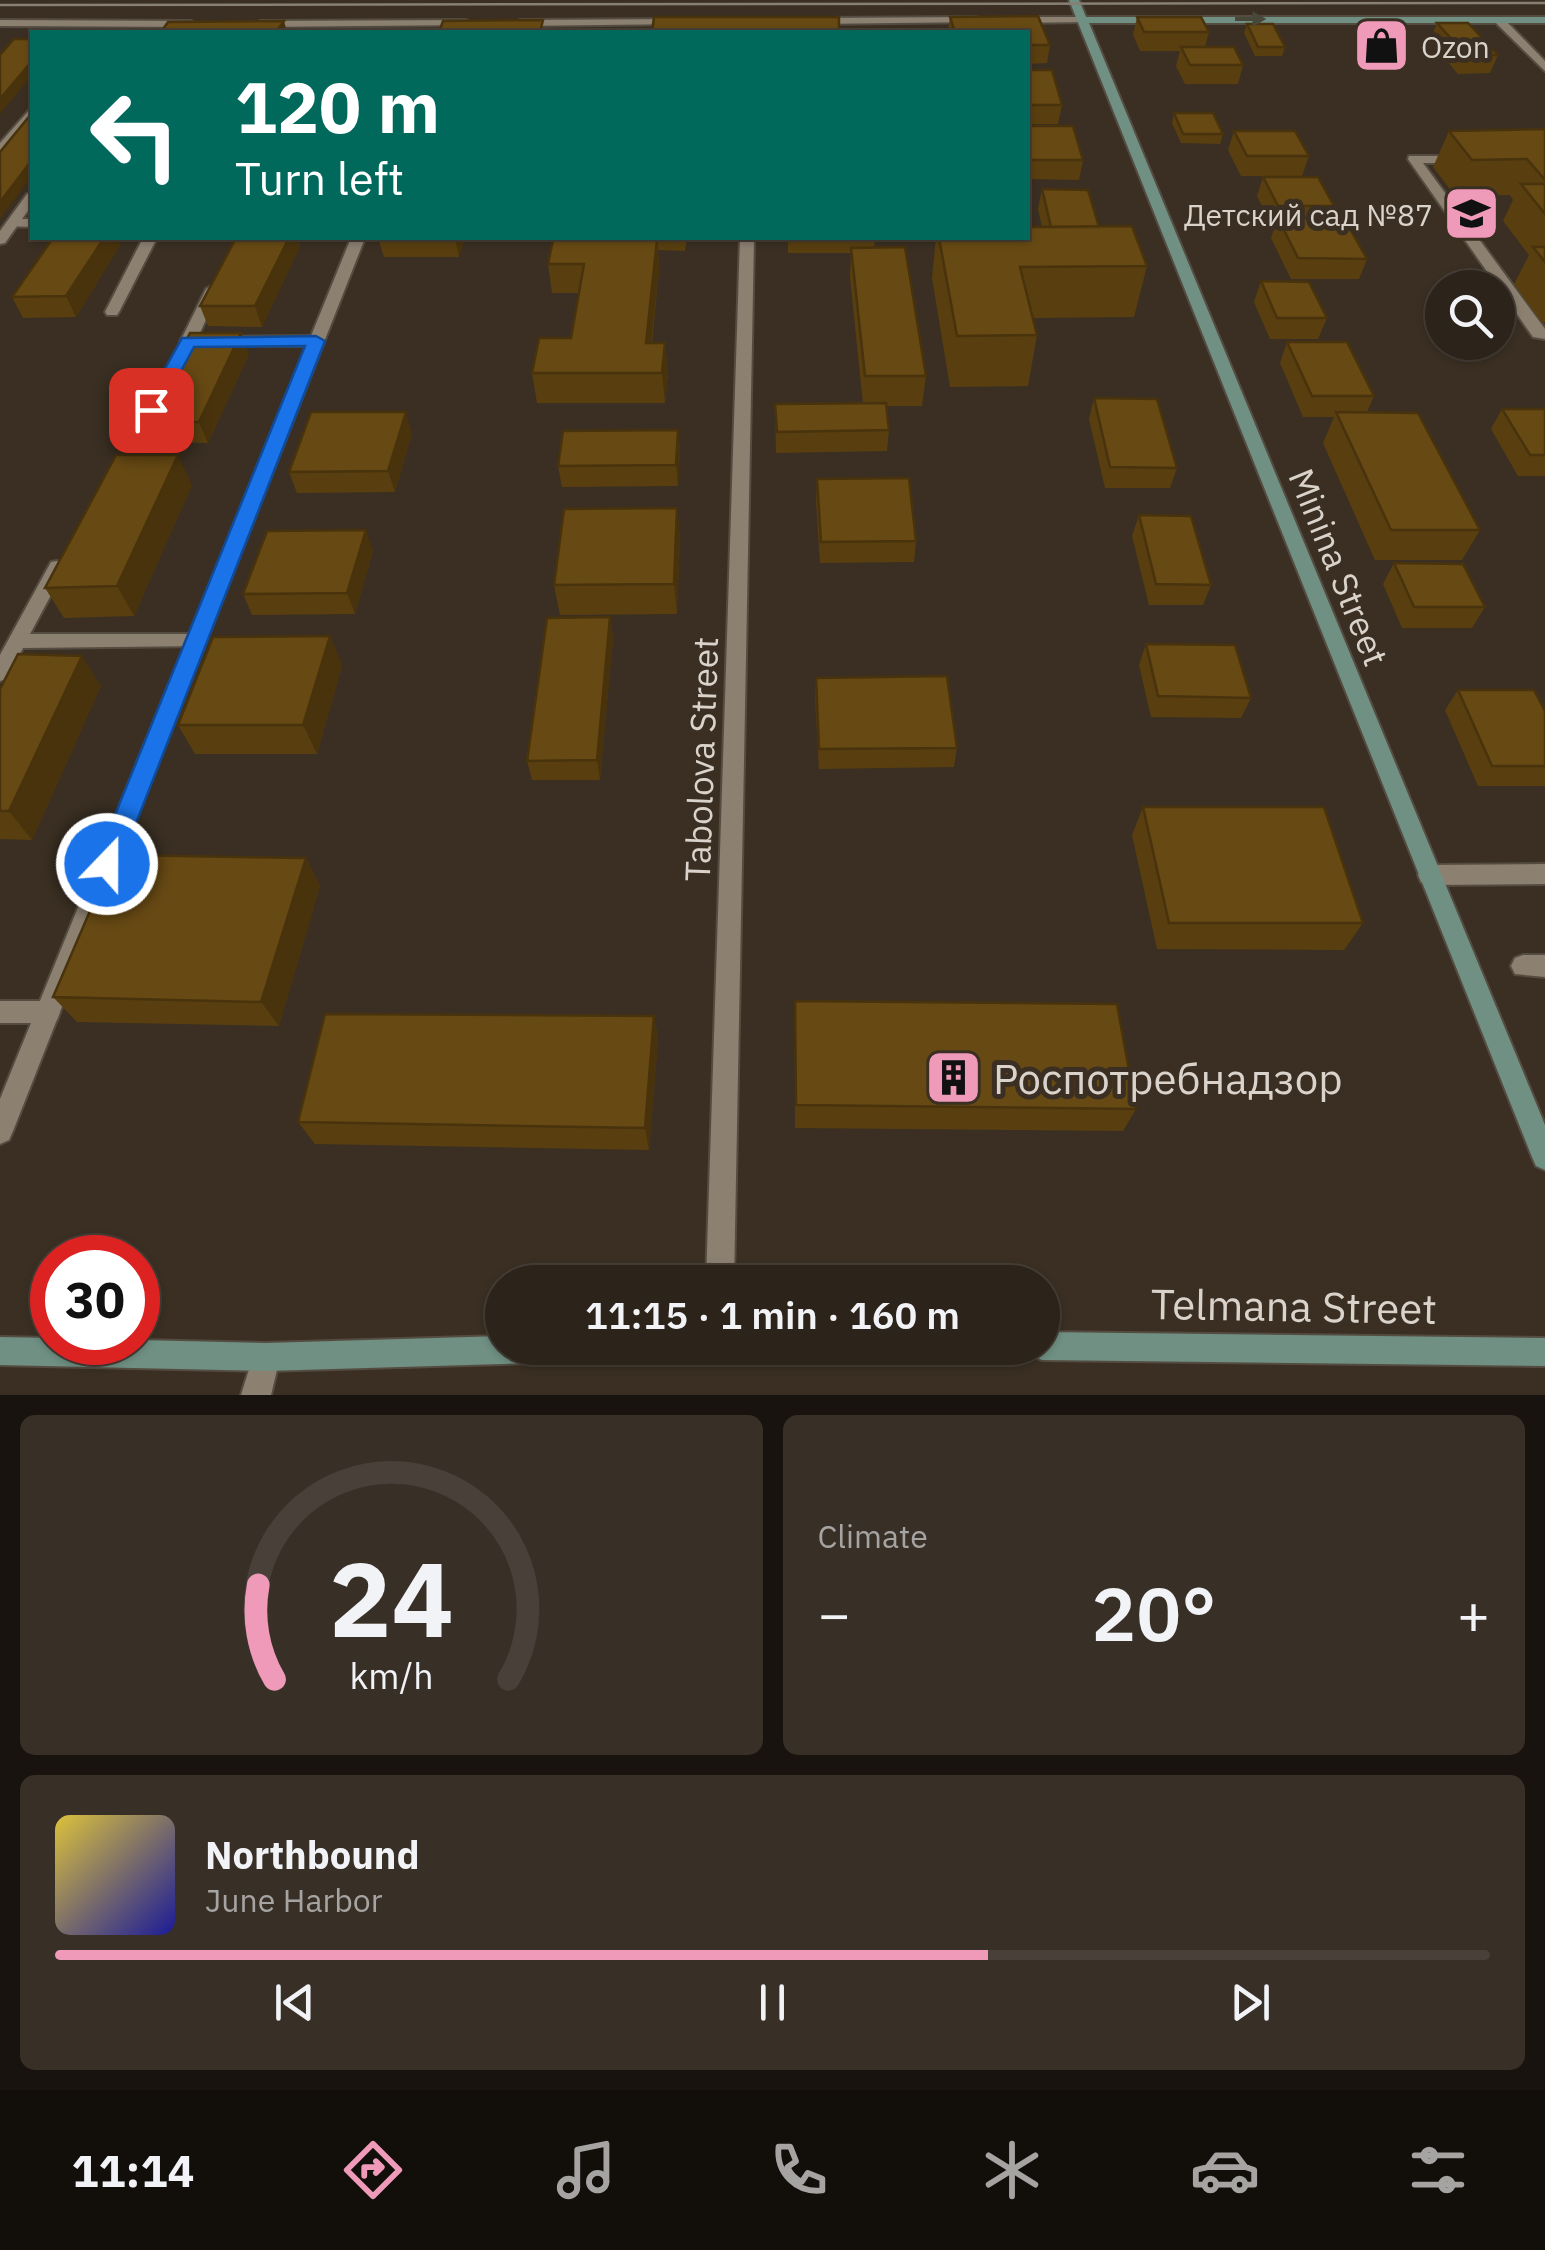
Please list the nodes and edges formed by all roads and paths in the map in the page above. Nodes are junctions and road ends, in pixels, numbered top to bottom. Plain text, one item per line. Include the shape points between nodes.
1 (1074, 0) edge
2 (990, 20) edge
3 (1010, 20) edge
4 (1083, 20) junction
5 (1500, 20) junction
6 (1545, 20) edge
7 (795, 21) edge
8 (0, 22) edge
9 (697, 22) edge
10 (482, 23) edge
11 (502, 23) edge
12 (200, 24) edge
13 (238, 24) edge
14 (159, 28) edge
15 (442, 28) edge
16 (1545, 68) edge
17 (30, 114) edge
18 (0, 151) edge
19 (1470, 159) edge
20 (30, 200) edge
21 (30, 223) edge
22 (13, 224) junction
23 (0, 240) edge
24 (149, 240) edge
25 (357, 240) edge
26 (747, 240) edge
27 (218, 278) edge
28 (112, 312) dead end
29 (1545, 334) edge
30 (316, 341) junction
31 (188, 342) junction
32 (179, 359) edge
33 (160, 393) edge
34 (133, 444) dead end
35 (63, 555) edge
36 (16, 641) junction
37 (196, 641) junction
38 (0, 674) edge
39 (1545, 874) edge
40 (1429, 876) junction
41 (0, 1012) edge
42 (48, 1012) junction
43 (0, 1131) edge
44 (1545, 1158) edge
45 (720, 1265) edge
46 (1060, 1346) edge
47 (485, 1350) edge
48 (0, 1351) edge
49 (1545, 1352) edge
50 (266, 1357) junction
51 (256, 1395) edge

1 - 4 street, Minina Street
2 - 7 street
3 - 4 street
4 -> 5 street
4 - 40 street, Minina Street
5 - 6 street
5 - 16 street
8 - 14 street
9 - 11 street
10 - 15 street
12 - 14 street
13 - 15 street
17 - 18 street
19 - 29 street via 1414,160 1538,334
20 - 22 street
21 - 22 street
22 - 23 street
24 - 28 street
25 - 30 street
26 - 45 street, Tabolova Street
27 - 31 street
30 - 31 street
30 - 37 street
31 - 32 street
33 - 34 street
35 - 36 street
36 - 37 street
36 - 38 street
37 - 42 street
39 - 40 street
40 - 44 street, Minina Street
41 - 42 street
42 - 43 street
46 - 49 street, Telmana Street
47 - 50 street
48 - 50 street
50 - 51 street

